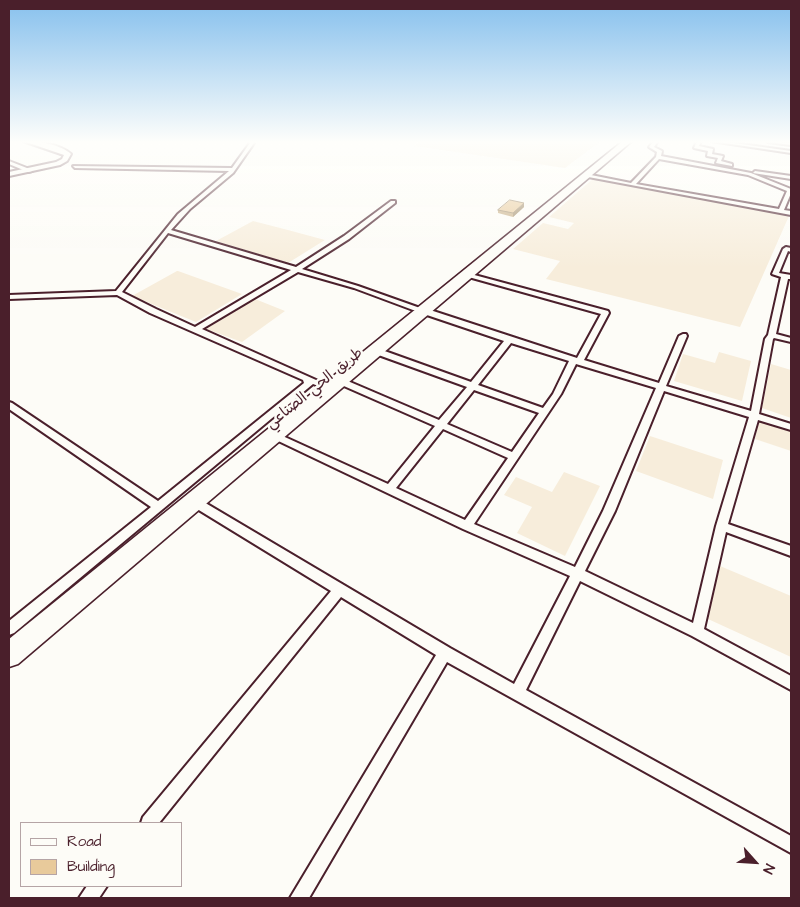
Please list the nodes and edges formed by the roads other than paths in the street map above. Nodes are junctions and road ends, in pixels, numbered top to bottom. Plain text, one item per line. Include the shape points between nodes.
1 (217, 183) edge
2 (571, 183) edge
3 (577, 183) edge
4 (629, 183) edge
5 (771, 183) edge
6 (633, 184) joint
7 (790, 193) edge
8 (393, 202) dead end
9 (782, 211) junction
10 (791, 213) edge
11 (167, 231) junction
12 (791, 250) edge
13 (296, 269) junction
14 (467, 276) junction
15 (788, 276) edge
16 (118, 293) junction
17 (9, 297) edge
18 (420, 309) junction
19 (197, 329) junction
20 (772, 335) junction
21 (683, 336) dead end
22 (509, 340) junction
23 (791, 340) edge
24 (376, 351) junction
25 (577, 361) junction
26 (314, 381) junction
27 (340, 381) junction
28 (472, 386) junction
29 (661, 386) junction
30 (9, 404) edge
31 (545, 412) junction
32 (753, 416) junction
33 (442, 425) junction
34 (791, 427) edge
35 (273, 435) junction
36 (513, 456) junction
37 (389, 490) junction
38 (193, 501) junction
39 (159, 507) junction
40 (467, 526) junction
41 (722, 526) junction
42 (791, 551) edge
43 (578, 574) junction
44 (339, 590) junction
45 (11, 623) edge
46 (697, 632) junction
47 (9, 639) edge
48 (445, 653) junction
49 (9, 655) edge
50 (791, 683) edge
51 (518, 693) junction
52 (150, 822) edge
53 (791, 845) edge
54 (97, 887) edge
55 (88, 898) edge
56 (300, 898) edge

1 - 11 street via 190,205
2 - 18 highway, طريق الحي الصناعي
3 - 14 highway
4 - 6 street
5 - 7 street via 790,190
6 - 9 street
7 - 9 street
8 - 13 street
9 - 10 street
11 - 13 street
11 - 16 street
12 - 15 street via 786,249 775,274
13 - 18 street
13 - 19 street
14 - 18 highway
14 - 25 street via 606,313
15 - 20 street
16 - 17 street
16 - 19 street
18 - 22 street
18 - 24 highway
18 - 26 highway, طريق الحي الصناعي
19 - 26 street
20 - 23 street
20 - 32 street
21 - 29 street
22 - 25 street
22 - 28 street
24 - 27 highway
24 - 28 street
25 - 29 street
25 - 31 street
26 - 39 street
26 - 47 highway, طريق الحي الصناعي
27 - 33 street
27 - 35 highway
28 - 31 street
28 - 33 street
29 - 32 street
29 - 43 street via 609,511
30 - 39 street
31 - 36 street
32 - 34 street
32 - 41 street
33 - 36 street
33 - 37 street
35 - 37 street
35 - 38 highway
36 - 40 street
37 - 40 street
38 - 44 street
38 - 49 highway
39 - 45 street
40 - 43 street
41 - 42 street
41 - 46 street
43 - 46 street
43 - 51 street
44 - 48 street
44 - 52 street
46 - 50 street
48 - 51 street
48 - 56 street
51 - 53 street
54 - 55 street

